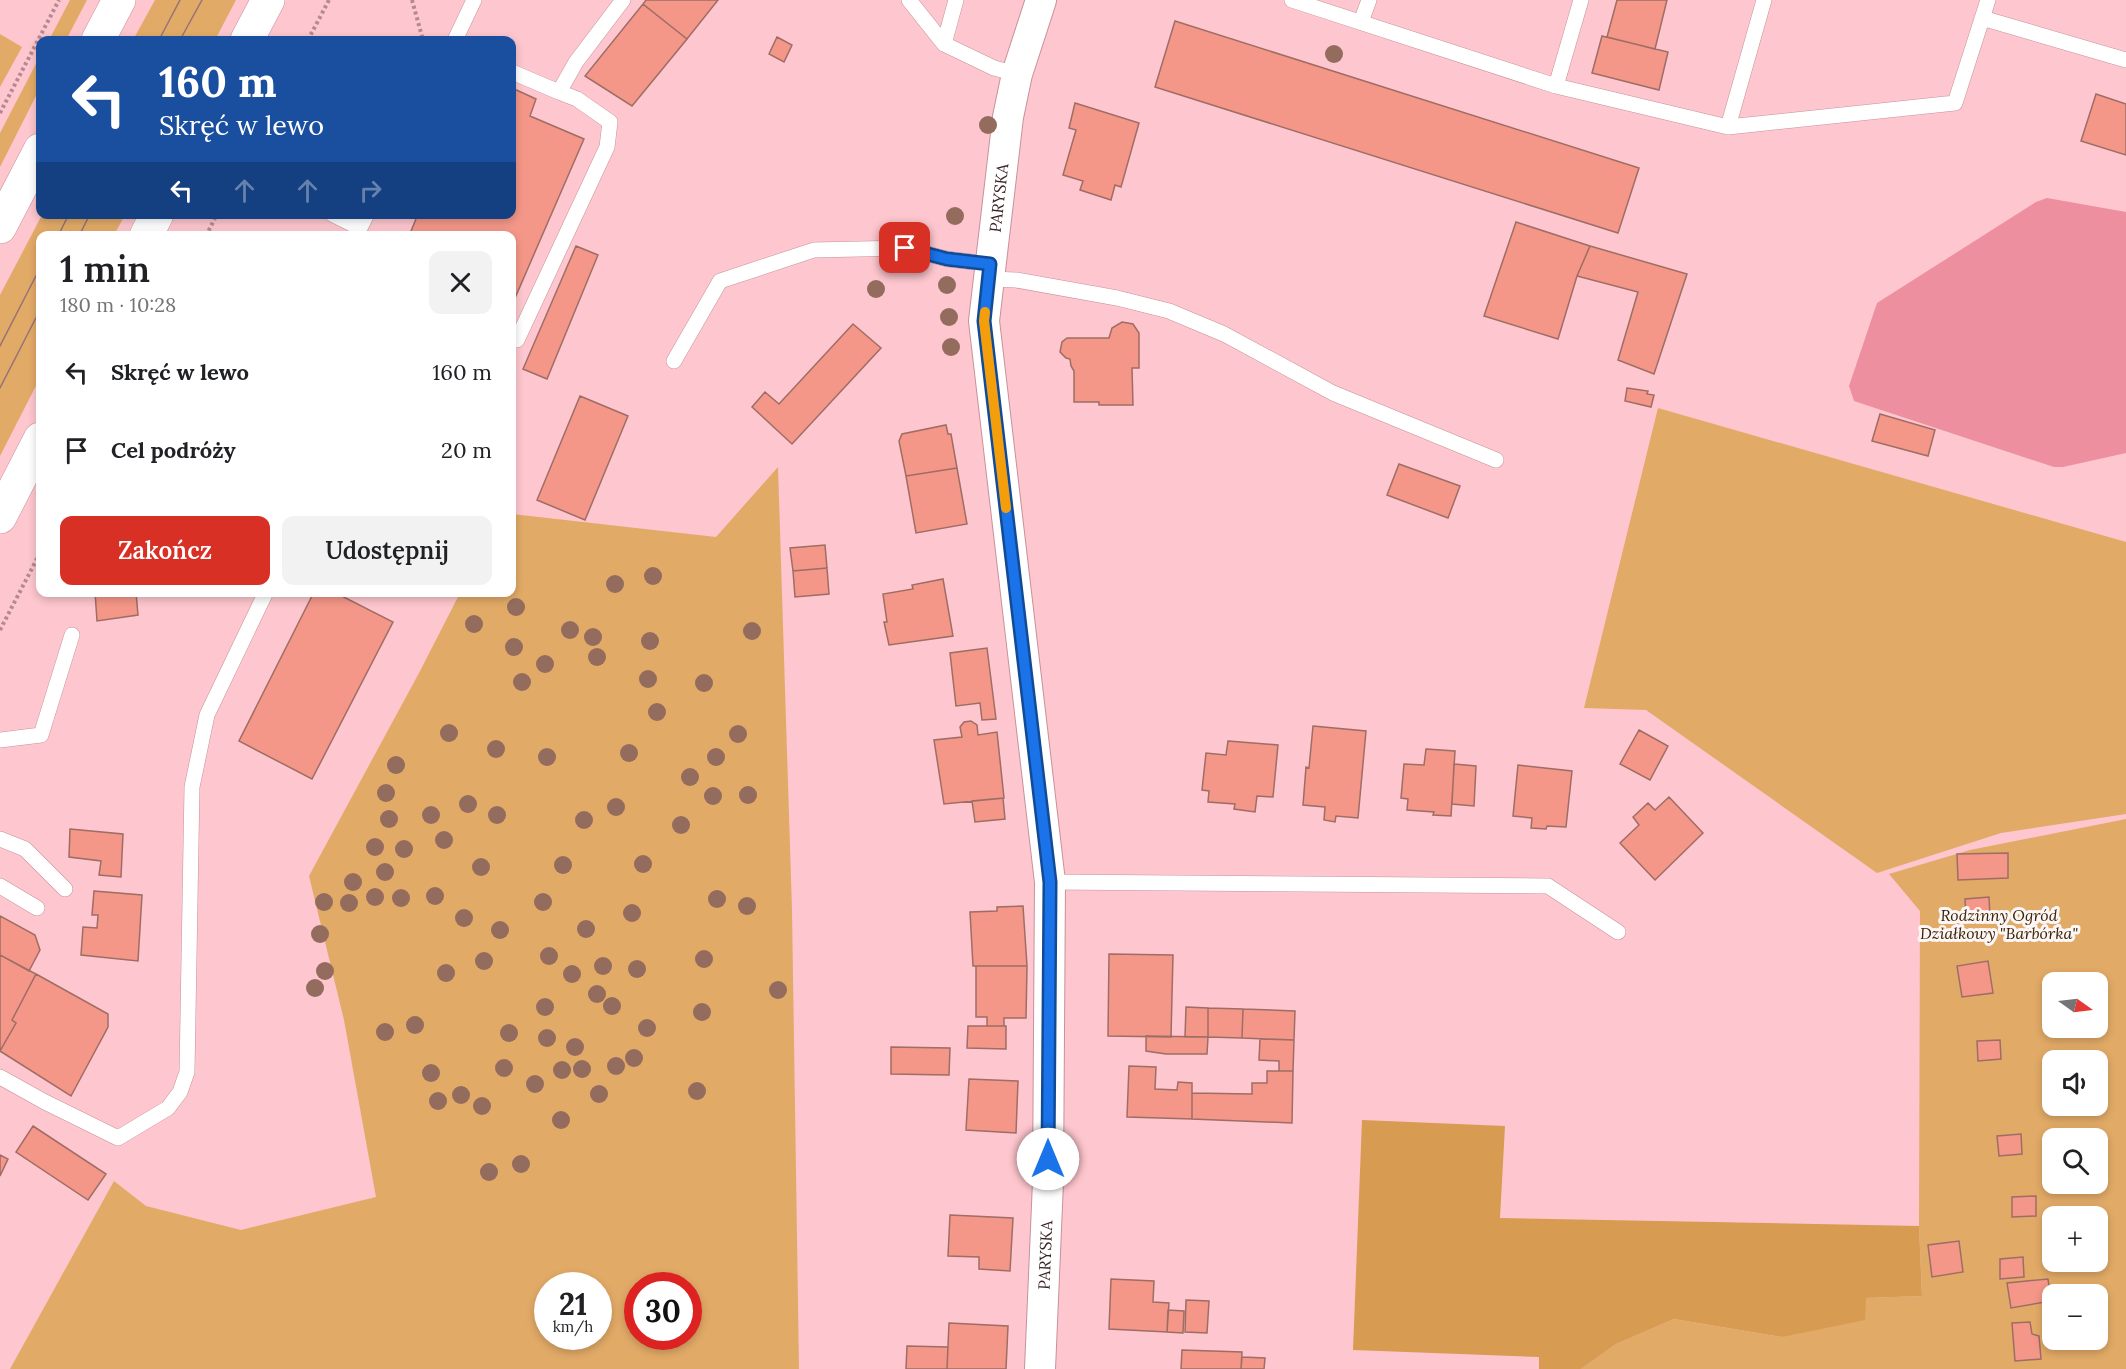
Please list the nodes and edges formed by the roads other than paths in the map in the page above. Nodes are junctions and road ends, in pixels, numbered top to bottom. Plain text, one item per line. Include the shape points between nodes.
1 (119, 0) edge
2 (268, 0) edge
3 (474, 0) edge
4 (623, 0) edge
5 (909, 0) edge
6 (956, 0) edge
7 (1041, 0) edge
8 (1292, 0) edge
9 (1369, 0) edge
10 (1581, 0) edge
11 (1764, 0) edge
12 (1988, 0) edge
13 (1982, 18) junction
14 (1361, 22) junction
15 (100, 36) edge
16 (249, 36) edge
17 (457, 36) edge
18 (944, 44) junction
19 (2126, 60) edge
20 (516, 74) edge
21 (1017, 74) junction
22 (1556, 86) junction
23 (559, 92) junction
24 (1728, 127) junction
25 (36, 158) edge
26 (345, 219) edge
27 (364, 226) edge
28 (0, 228) edge
29 (989, 272) junction
30 (516, 339) edge
31 (674, 361) dead end
32 (36, 447) edge
33 (1496, 460) dead end
34 (0, 517) edge
35 (264, 597) edge
36 (72, 635) dead end
37 (0, 740) edge
38 (0, 838) edge
39 (1050, 882) junction
40 (0, 886) edge
41 (65, 889) dead end
42 (37, 908) dead end
43 (1618, 932) dead end
44 (0, 1077) edge
45 (1040, 1369) edge

1 - 15 main road
2 - 16 main road
3 - 17 lane
4 - 23 lane
5 - 18 lane
6 - 18 lane
7 - 21 street, PARYSKA
8 - 14 lane
9 - 14 lane
10 - 22 lane
11 - 24 lane
12 - 13 lane
13 - 19 lane
13 - 24 lane via 1955,103
14 - 22 lane
18 - 21 lane via 994,68
20 - 23 lane
21 - 29 street, PARYSKA
22 - 24 lane
23 - 30 lane via 577,99 610,122 607,147
25 - 28 main road
26 - 27 lane
29 - 31 lane via 905,248 814,250 720,281
29 - 33 lane via 1169,311 1224,334 1333,393
29 - 39 street, PARYSKA via 984,321
32 - 34 main road
35 - 44 lane via 207,715 192,787 187,1072 180,1092 168,1108 118,1138
36 - 37 lane via 40,735
38 - 41 lane via 25,849
39 - 43 lane via 1548,886
39 - 45 street, PARYSKA via 1048,1182
40 - 42 lane

